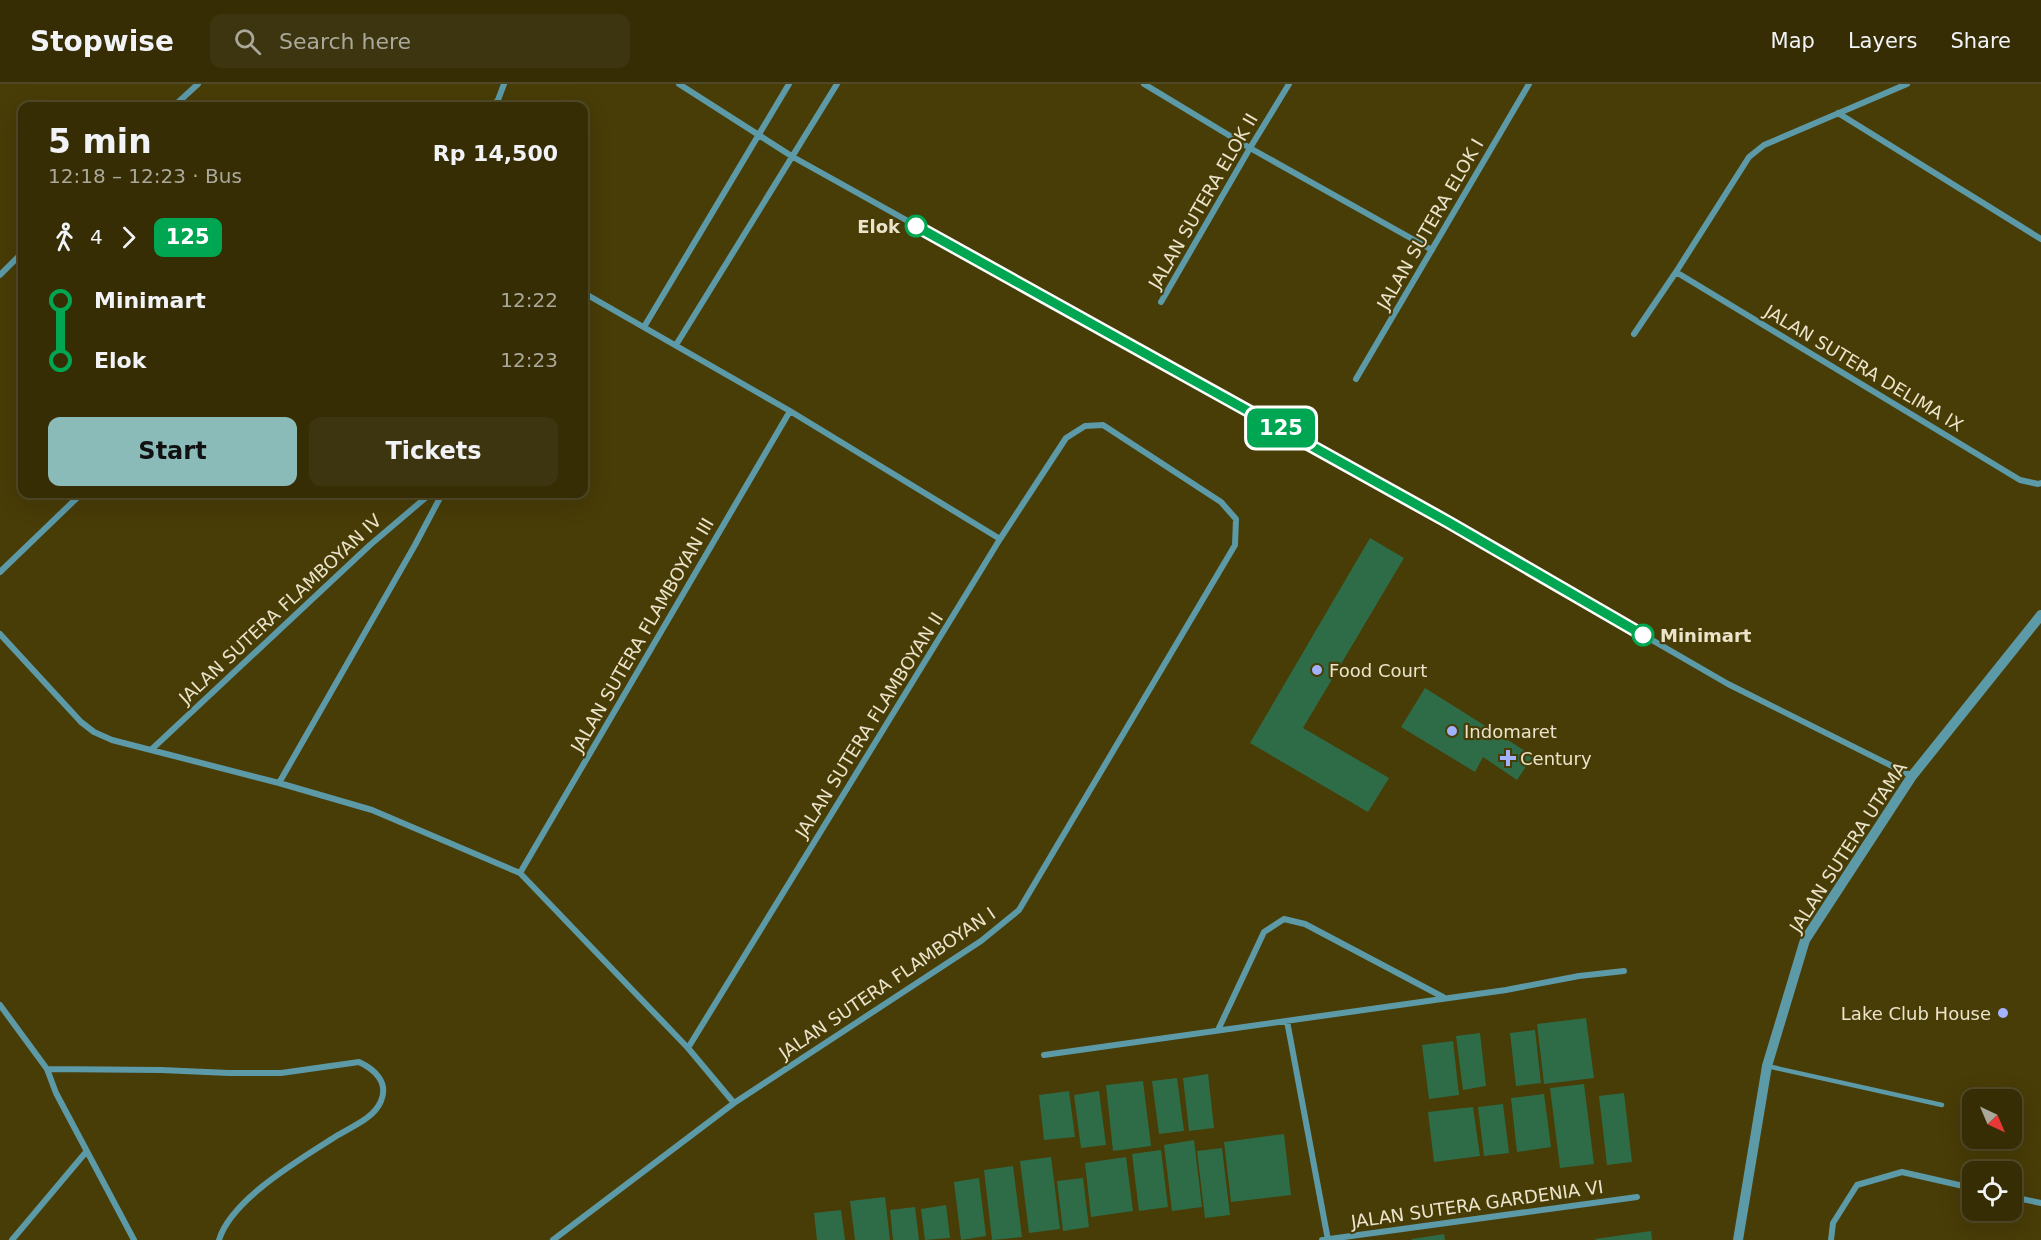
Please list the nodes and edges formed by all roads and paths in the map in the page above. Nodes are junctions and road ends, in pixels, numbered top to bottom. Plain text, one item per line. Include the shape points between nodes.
1 (198, 84) edge
2 (504, 84) edge
3 (679, 84) edge
4 (789, 84) edge
5 (837, 84) edge
6 (1144, 84) edge
7 (1289, 84) edge
8 (1529, 84) edge
9 (1907, 84) edge
10 (178, 102) edge
11 (496, 102) edge
12 (1838, 113) junction
13 (758, 134) junction
14 (1250, 148) junction
15 (793, 157) junction
16 (2041, 239) edge
17 (1432, 250) junction
18 (18, 257) edge
19 (1676, 272) junction
20 (0, 275) edge
21 (588, 294) edge
22 (1161, 302) dead end
23 (644, 327) junction
24 (1634, 334) dead end
25 (676, 345) junction
26 (1356, 379) dead end
27 (790, 411) junction
28 (1085, 426) joint
29 (2039, 484) edge
30 (77, 498) edge
31 (425, 498) edge
32 (440, 498) edge
33 (1000, 539) junction
34 (0, 572) edge
35 (2041, 615) edge
36 (0, 634) edge
37 (152, 749) junction
38 (1912, 776) junction
39 (279, 783) junction
40 (520, 873) junction
41 (1624, 971) dead end
42 (1443, 998) junction
43 (0, 1005) edge
44 (1287, 1021) junction
45 (1218, 1030) junction
46 (688, 1048) junction
47 (1044, 1055) dead end
48 (1767, 1066) junction
49 (47, 1069) junction
50 (734, 1103) junction
51 (1942, 1105) dead end
52 (86, 1152) junction
53 (1962, 1186) edge
54 (1637, 1197) dead end
55 (2022, 1199) edge
56 (2041, 1203) edge
57 (12, 1240) edge
58 (134, 1240) edge
59 (219, 1240) edge
60 (553, 1240) edge
61 (1326, 1240) edge
62 (1738, 1240) edge
63 (1831, 1240) edge

1 - 10 street
2 - 11 street
3 - 13 street
4 - 13 street
5 - 15 street
6 - 14 street
7 - 14 street, JALAN SUTERA ELOK II
8 - 17 street, JALAN SUTERA ELOK I
9 - 12 street
12 - 16 street
12 - 19 street via 1764,145 1749,157
13 - 15 street
13 - 23 street
14 - 17 street
14 - 22 street, JALAN SUTERA ELOK II
15 - 25 street
15 - 38 street via 1448,522 1728,684
17 - 26 street, JALAN SUTERA ELOK I
18 - 20 street
19 - 24 street
19 - 29 street, JALAN SUTERA DELIMA IX via 2020,480
21 - 23 street
23 - 25 street
25 - 27 street
27 - 33 street
27 - 40 street, JALAN SUTERA FLAMBOYAN III
28 - 33 street, JALAN SUTERA FLAMBOYAN II via 1066,438
28 - 50 street, JALAN SUTERA FLAMBOYAN I via 1103,425 1221,502 1236,519 1235,545 1019,910 981,941
30 - 34 street
31 - 37 street, JALAN SUTERA FLAMBOYAN IV
32 - 39 street
33 - 46 street, JALAN SUTERA FLAMBOYAN II
35 - 38 street, JALAN SUTERA UTAMA
36 - 37 street via 94,732
37 - 39 street
38 - 48 street, JALAN SUTERA UTAMA via 1805,940
39 - 40 street via 372,810
40 - 46 street
41 - 42 street
42 - 44 street
42 - 45 street via 1305,924 1284,919 1264,932
43 - 49 street
44 - 45 street
44 - 61 street
45 - 47 street
46 - 50 street
48 - 51 lane
48 - 62 street, JALAN SUTERA UTAMA
49 - 52 street
49 - 59 street via 229,1073 281,1072 359,1062 370,1067 380,1077 382,1092 381,1101 369,1116 247,1199 230,1218
50 - 60 street, JALAN SUTERA FLAMBOYAN I
52 - 57 street
52 - 58 street
53 - 63 street via 1902,1172 1857,1185 1833,1223
54 - 61 street, JALAN SUTERA GARDENIA VI
55 - 56 street

